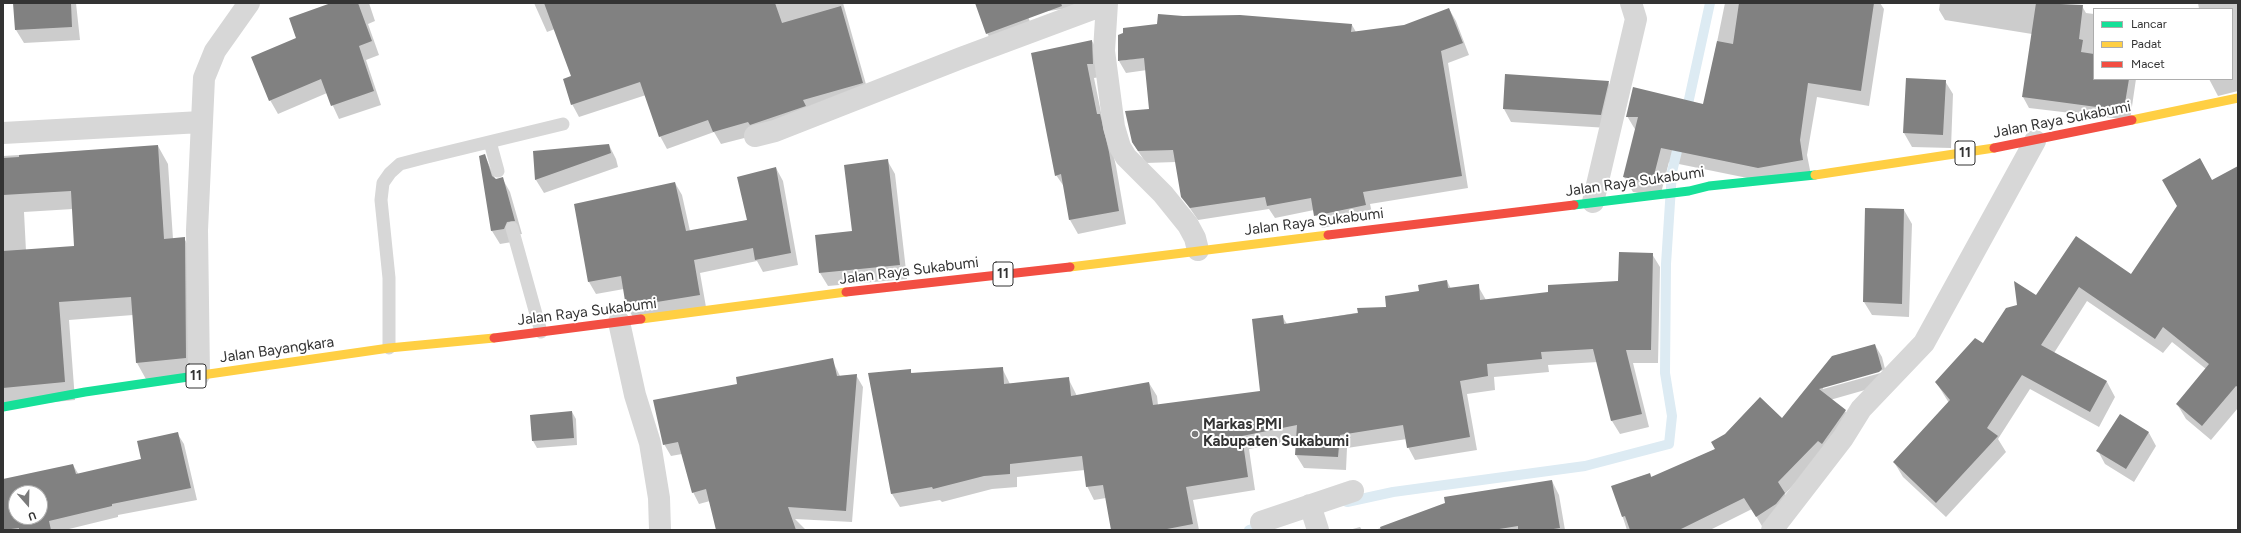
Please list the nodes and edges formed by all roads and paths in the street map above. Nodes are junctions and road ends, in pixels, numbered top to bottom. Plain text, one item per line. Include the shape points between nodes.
1 (249, 3) edge
2 (1631, 3) edge
3 (1107, 4) edge
4 (2238, 98) edge
5 (201, 122) junction
6 (563, 124) dead end
7 (3, 133) edge
8 (755, 136) dead end
9 (2035, 141) junction
10 (490, 142) junction
11 (498, 171) dead end
12 (1593, 202) junction
13 (512, 228) dead end
14 (1198, 250) junction
15 (619, 322) junction
16 (541, 332) junction
17 (389, 348) junction
18 (199, 375) junction
19 (3, 407) edge
20 (1354, 491) dead end
21 (1310, 505) junction
22 (1261, 522) dead end
23 (660, 530) edge
24 (1318, 530) edge
25 (1772, 530) edge

1 - 5 street via 226,34 208,65 204,78
2 - 12 street via 1636,19
3 - 8 street via 775,131
3 - 14 street via 1104,51 1118,142 1126,157 1163,194 1188,225
4 - 9 highway, Jalan Raya Sukabumi / 11
5 - 7 street
5 - 18 street via 197,230
6 - 10 lane
9 - 12 highway, Jalan Raya Sukabumi / 11 via 1824,174
9 - 25 street via 1924,343 1861,409 1843,438
10 - 11 lane
10 - 17 lane via 400,164 383,183 381,200 389,278
12 - 14 highway, Jalan Raya Sukabumi / 11
13 - 16 lane
14 - 15 highway, Jalan Raya Sukabumi / 11
15 - 16 highway, Jalan Raya Sukabumi / 11
15 - 23 street via 635,395 650,443 659,498
16 - 17 highway, Jalan Raya Sukabumi / 11
17 - 18 highway, Jalan Bayangkara / 11
18 - 19 highway, Jalan Bayangkara / 11
20 - 21 street
21 - 22 street
21 - 24 street

